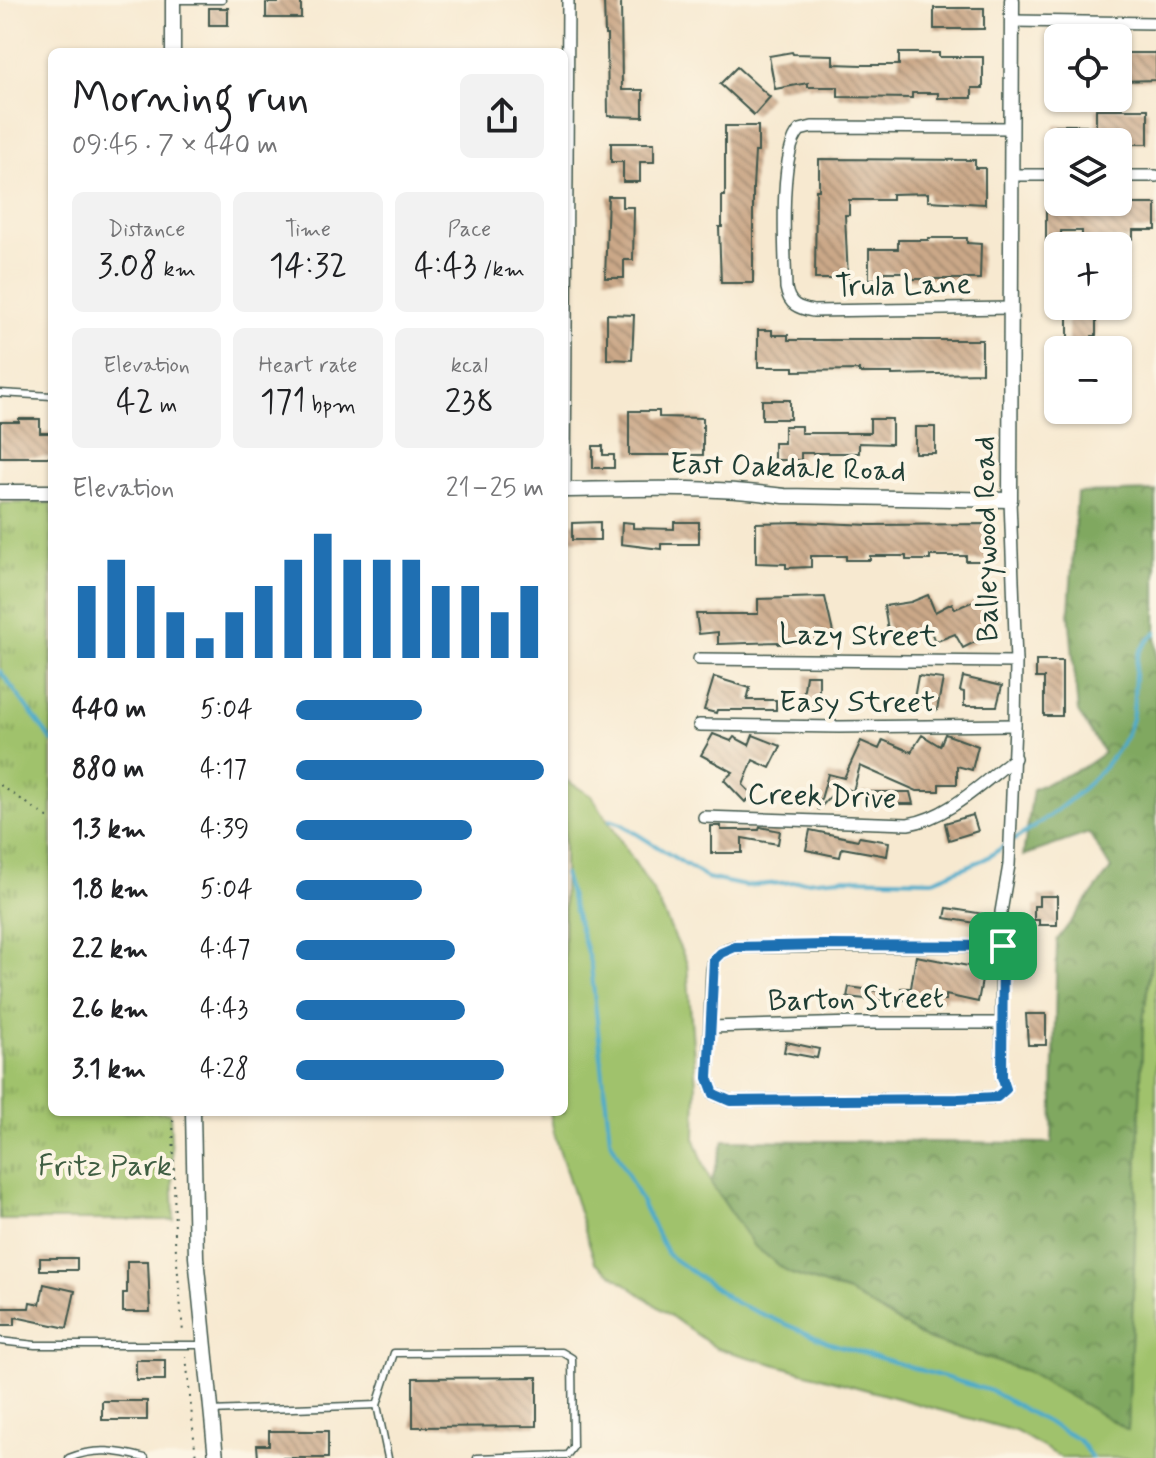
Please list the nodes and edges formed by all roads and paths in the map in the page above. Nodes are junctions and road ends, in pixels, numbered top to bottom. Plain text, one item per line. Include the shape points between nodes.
1 (176, 0) edge
2 (222, 0) edge
3 (568, 0) edge
4 (1012, 0) edge
5 (1012, 21) junction
6 (1156, 23) edge
7 (173, 48) edge
8 (568, 48) edge
9 (1012, 128) junction
10 (1012, 175) junction
11 (1044, 175) edge
12 (1132, 176) edge
13 (1156, 176) edge
14 (1011, 308) junction
15 (0, 393) edge
16 (48, 396) edge
17 (568, 490) edge
18 (0, 492) edge
19 (48, 492) edge
20 (1010, 500) junction
21 (699, 659) dead end
22 (1016, 662) junction
23 (699, 725) dead end
24 (1015, 725) junction
25 (1015, 758) junction
26 (0, 785) edge
27 (48, 817) edge
28 (704, 817) dead end
29 (1003, 946) junction
30 (1003, 1023) junction
31 (710, 1027) junction
32 (173, 1116) edge
33 (193, 1116) edge
34 (0, 1341) edge
35 (184, 1345) junction
36 (204, 1345) junction
37 (377, 1405) junction
38 (210, 1411) junction
39 (69, 1458) edge
40 (145, 1458) edge
41 (196, 1458) edge
42 (216, 1458) edge
43 (388, 1458) edge
44 (477, 1458) edge
45 (502, 1458) edge

1 - 2 lane
1 - 7 street
3 - 8 street
4 - 5 street, Balleywood Road
5 - 6 street
5 - 9 street, Balleywood Road
9 - 10 street, Balleywood Road
9 - 14 street, Trula Lane via 800,130 791,144 785,198 786,288 795,306 813,311
10 - 11 street
10 - 14 street, Balleywood Road
12 - 13 street
14 - 20 street, Balleywood Road
15 - 16 lane
17 - 20 street, East Oakdale Road
18 - 19 street
20 - 22 street, Balleywood Road
21 - 22 street, Lazy Street
22 - 24 street, Balleywood Road
23 - 24 street, Easy Street
24 - 25 street, Balleywood Road
25 - 28 street, Creek Drive via 921,822
25 - 29 street, Balleywood Road via 1001,912
26 - 27 path
29 - 30 street, Balleywood Road
29 - 31 street via 727,949 714,960
30 - 31 street, Barton Street
30 - 31 street, Balleywood Road via 1006,1089 997,1097 958,1099 730,1101 710,1086
32 - 35 path
33 - 36 street
34 - 35 lane
35 - 36 lane
35 - 41 path
36 - 38 street
37 - 38 lane
37 - 43 lane
37 - 45 lane via 394,1353 562,1352 572,1358 573,1447 567,1455
38 - 42 street
39 - 40 lane via 102,1450
44 - 45 lane

